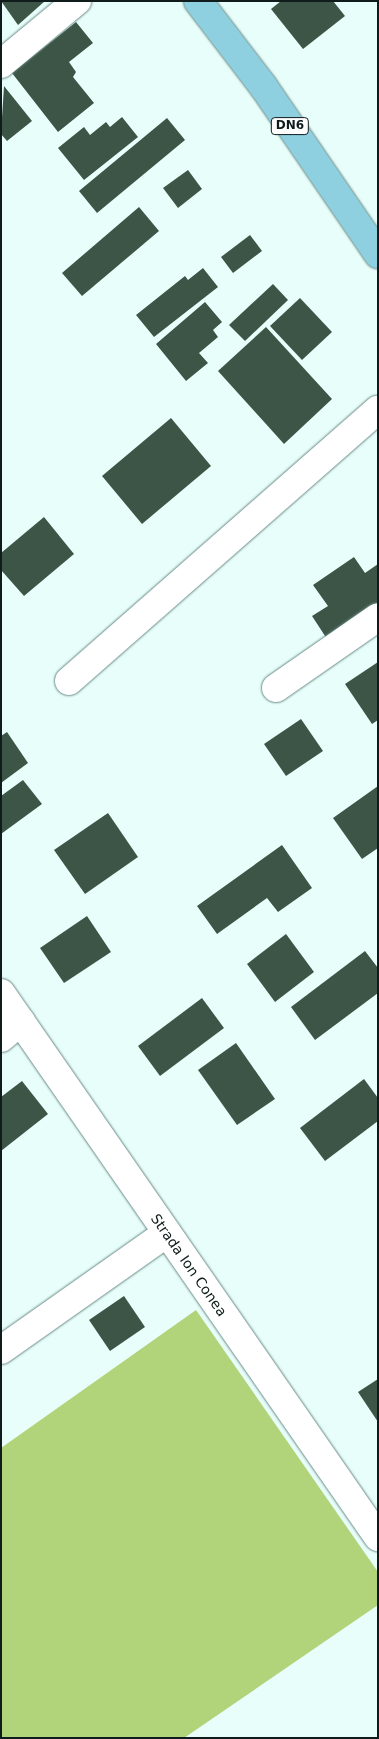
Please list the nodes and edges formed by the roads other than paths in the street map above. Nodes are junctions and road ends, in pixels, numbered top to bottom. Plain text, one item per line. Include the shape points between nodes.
1 (77, 1) edge
2 (198, 1) edge
3 (1, 64) edge
4 (378, 254) edge
5 (378, 410) edge
6 (378, 617) edge
7 (69, 680) dead end
8 (276, 688) dead end
9 (1, 993) edge
10 (11, 1030) edge
11 (167, 1232) junction
12 (1, 1350) edge
13 (378, 1537) edge

1 - 3 street
2 - 4 main road, DN6 via 263,86
5 - 7 street
6 - 8 street
9 - 10 street, Strada Ion Conea
10 - 11 street, Strada Ion Conea
11 - 12 street
11 - 13 street, Strada Ion Conea

